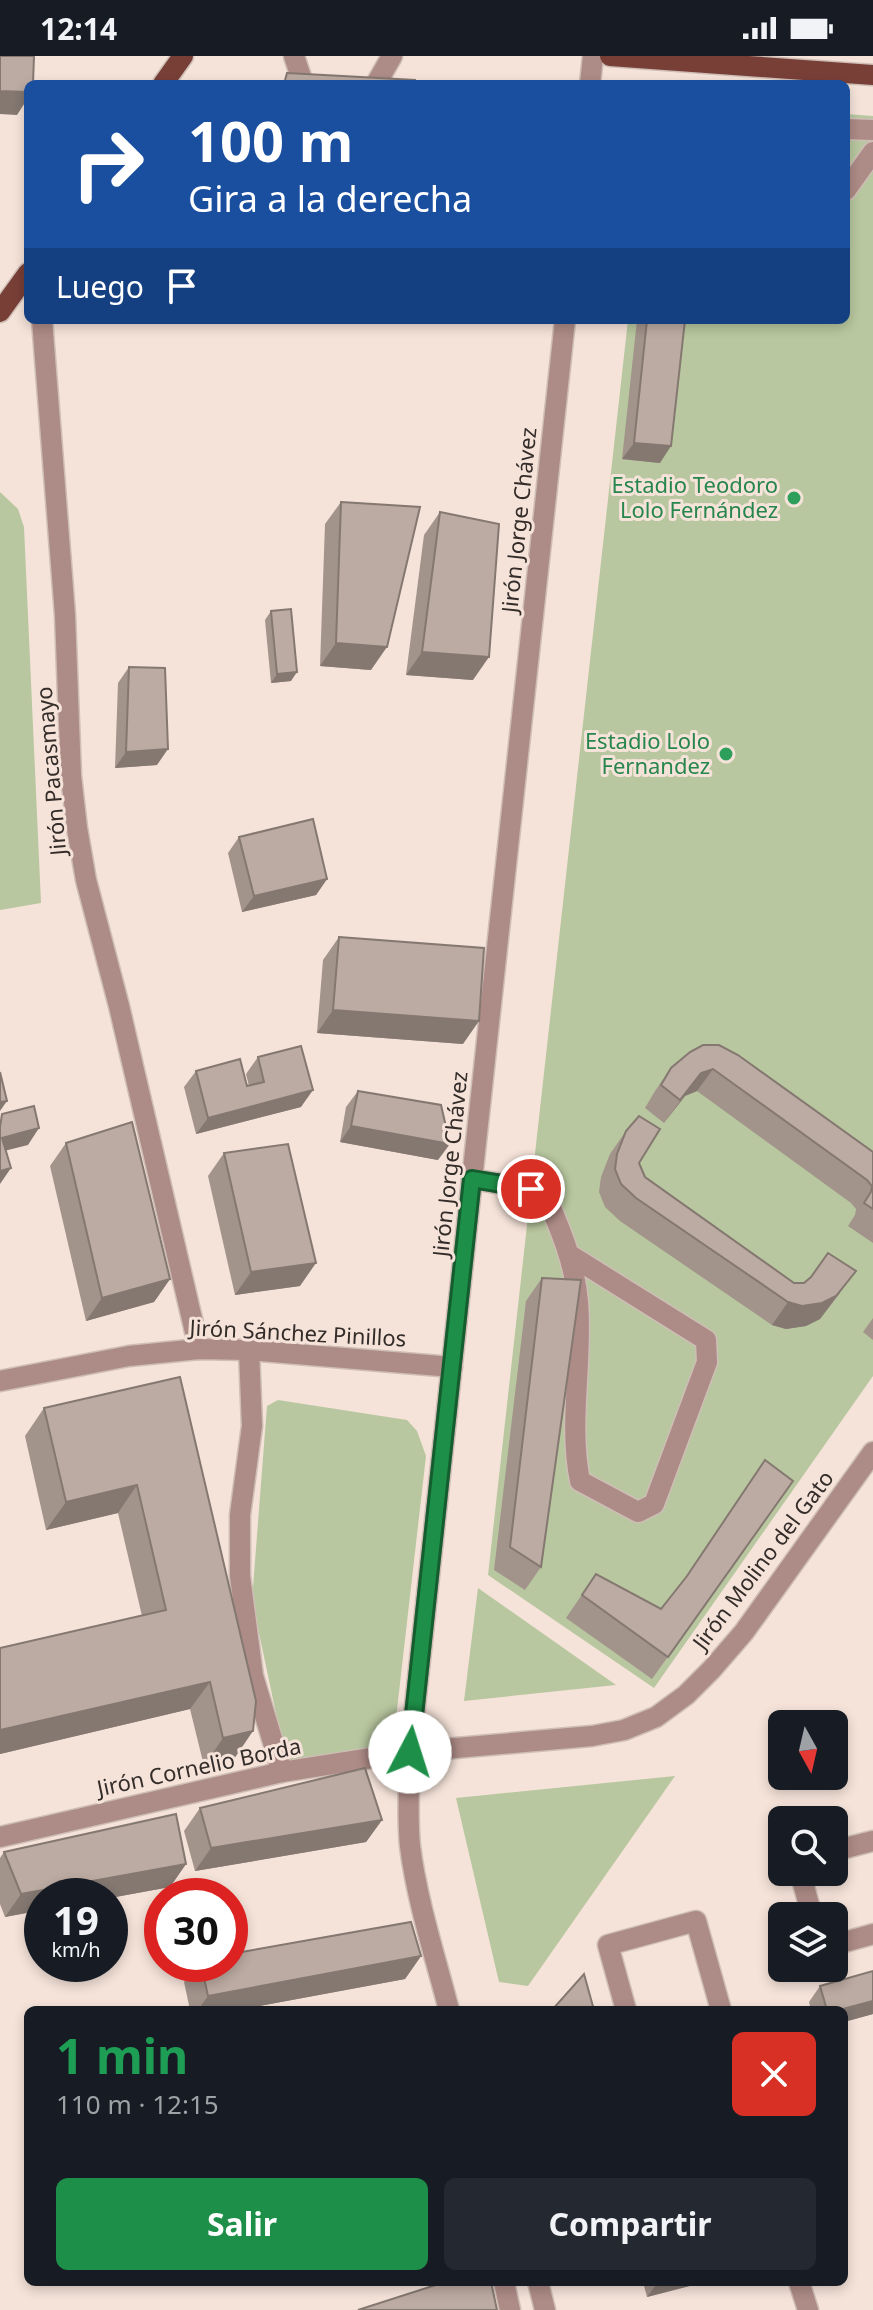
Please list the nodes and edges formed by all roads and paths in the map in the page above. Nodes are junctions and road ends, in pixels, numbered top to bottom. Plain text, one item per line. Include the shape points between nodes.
1 (183, 56) edge
2 (294, 56) edge
3 (392, 56) edge
4 (593, 56) edge
5 (610, 56) edge
6 (873, 75) edge
7 (166, 80) edge
8 (302, 80) edge
9 (378, 80) edge
10 (590, 80) edge
11 (850, 129) edge
12 (873, 130) edge
13 (873, 152) edge
14 (850, 184) edge
15 (24, 279) edge
16 (0, 312) edge
17 (42, 324) edge
18 (565, 324) edge
19 (472, 1179) junction
20 (570, 1255) junction
21 (199, 1349) junction
22 (249, 1350) junction
23 (452, 1367) junction
24 (0, 1381) edge
25 (873, 1452) edge
26 (410, 1752) junction
27 (282, 1772) junction
28 (0, 1837) edge
29 (873, 1841) edge
30 (848, 1847) edge
31 (873, 1934) edge
32 (848, 1941) edge
33 (448, 2006) edge
34 (625, 2006) edge
35 (720, 2006) edge
36 (505, 2286) edge
37 (539, 2286) edge
38 (800, 2286) edge
39 (510, 2310) edge
40 (545, 2310) edge
41 (808, 2310) edge

1 - 7 main road
2 - 8 street
3 - 9 street
4 - 10 street
5 - 6 main road
11 - 12 street
13 - 14 street
15 - 16 main road
17 - 21 street, Jirón Pacasmayo via 77,828
18 - 19 street, Jirón Jorge Chávez
19 - 20 street via 546,1196
19 - 23 street, Jirón Jorge Chávez
20 - 20 street via 578,1303 575,1455 580,1481 638,1512 654,1504 707,1362 706,1340
21 - 22 street, Jirón Sánchez Pinillos
21 - 24 street, Jirón Sánchez Pinillos via 129,1356
22 - 23 street, Jirón Sánchez Pinillos
22 - 27 street via 252,1426 240,1515 240,1576 253,1676
23 - 26 street, Jirón Jorge Chávez
25 - 26 street, Jirón Molino del Gato via 744,1632 704,1678 656,1717 592,1736
26 - 27 street, Jirón Cornelio Borda
26 - 33 street, Jirón Jorge Chávez via 411,1847
27 - 28 street, Jirón Cornelio Borda
29 - 30 street
31 - 32 street
34 - 35 street via 608,1945 696,1921
36 - 39 street
37 - 40 street
38 - 41 street

